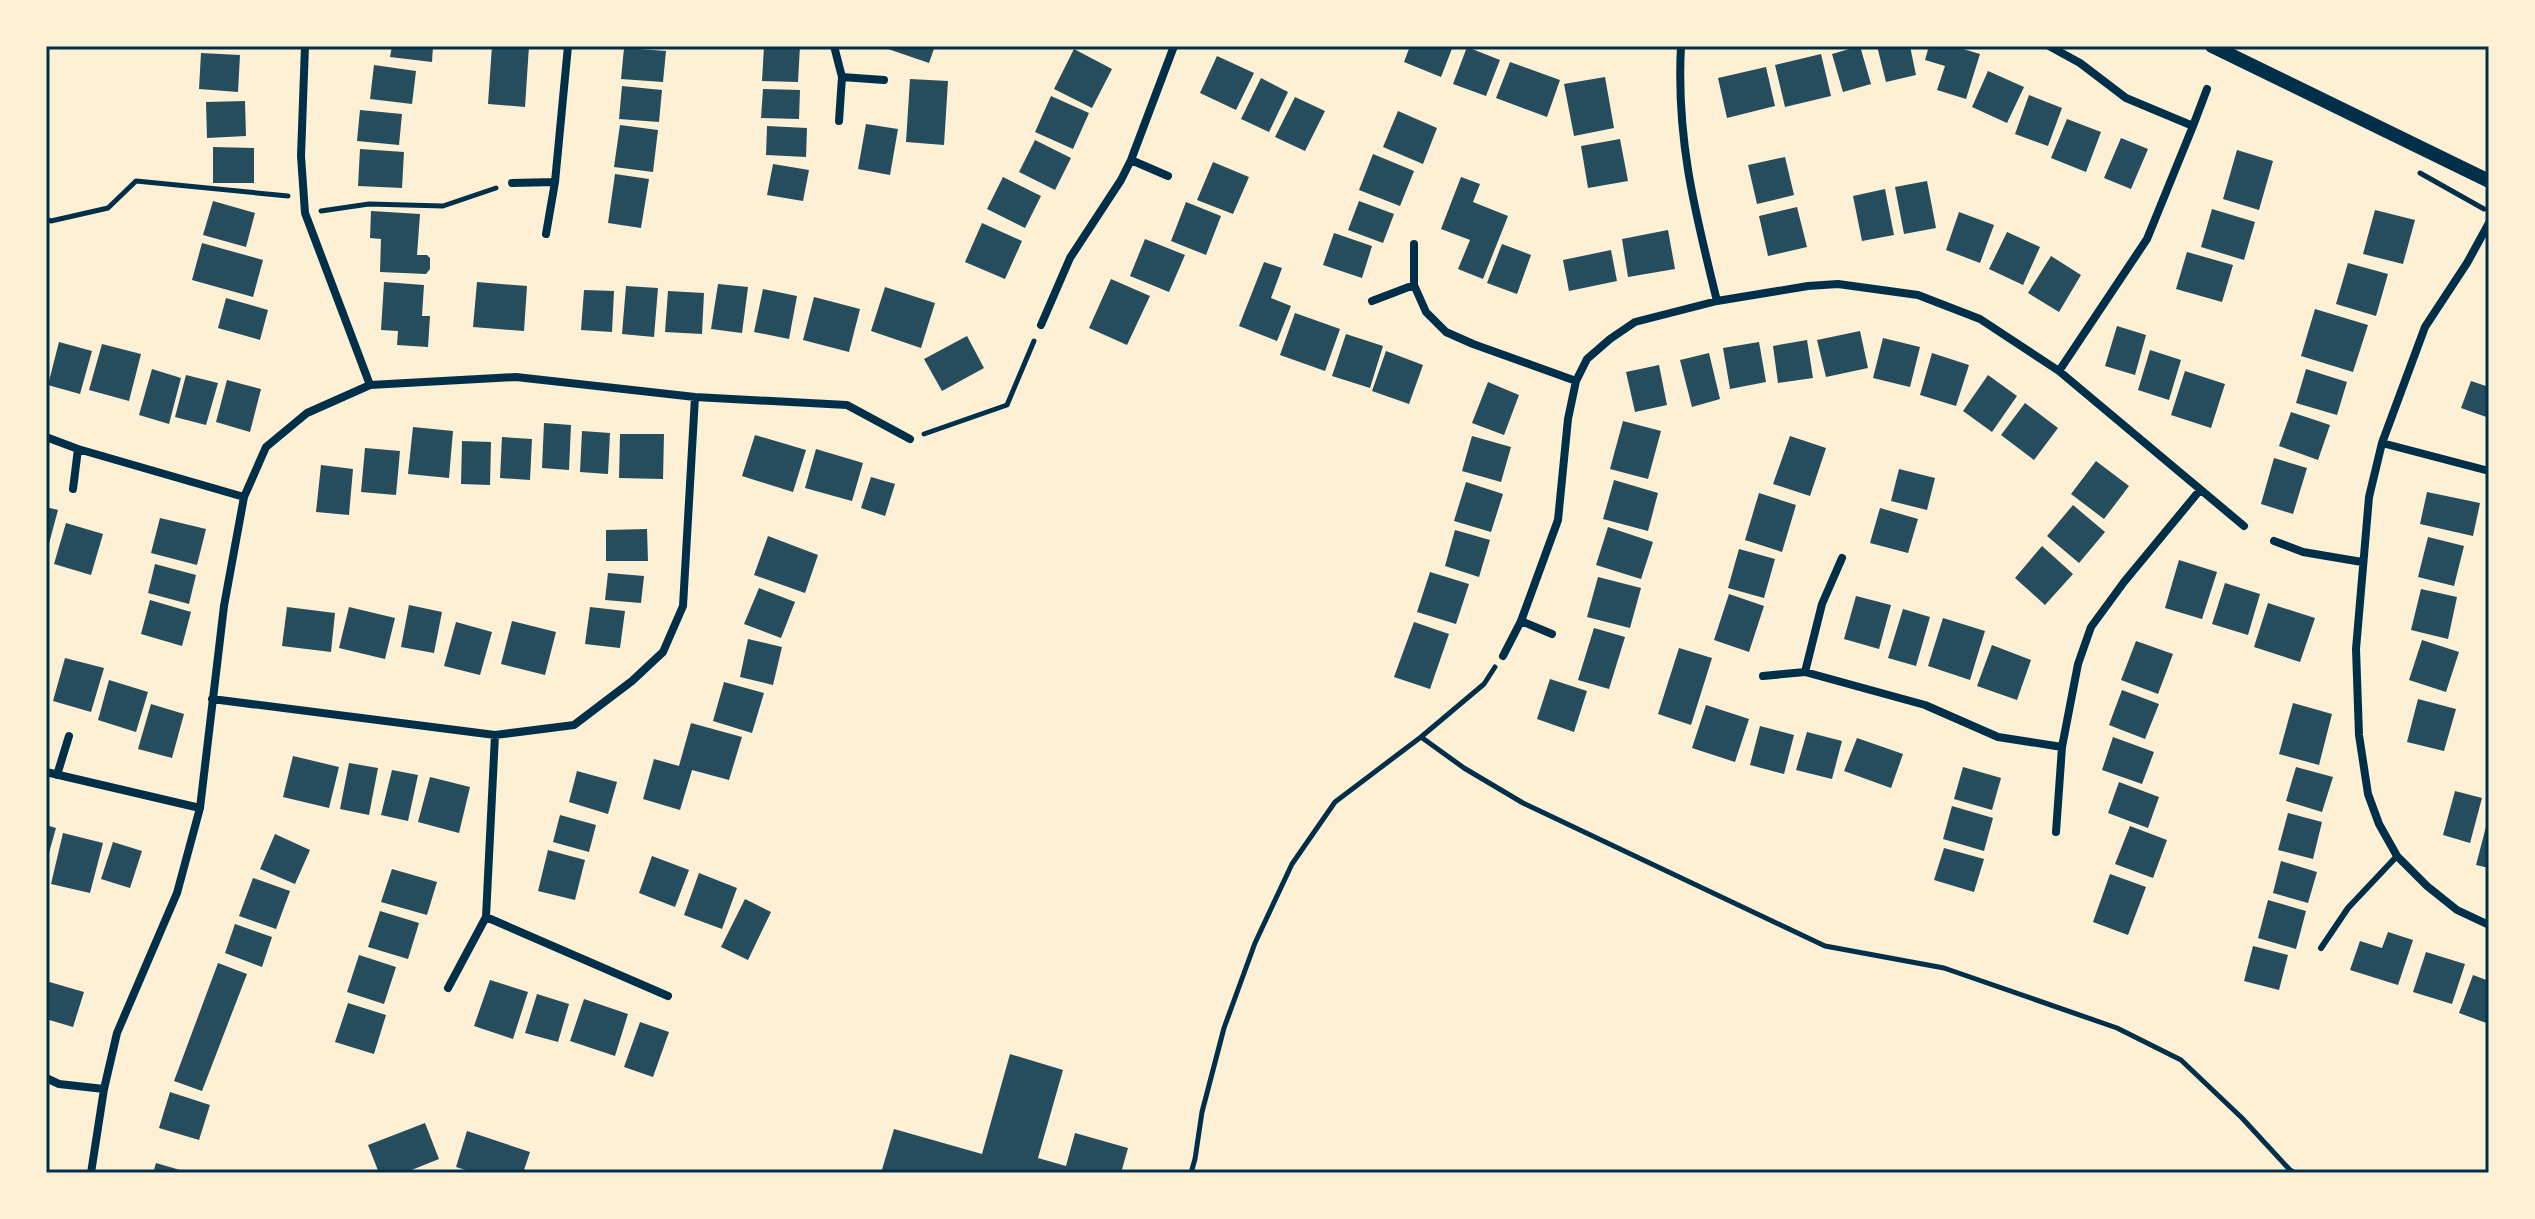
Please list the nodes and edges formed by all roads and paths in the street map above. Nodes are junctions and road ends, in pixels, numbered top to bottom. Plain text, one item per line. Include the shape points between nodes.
1 (305, 46) edge
2 (568, 46) edge
3 (834, 46) edge
4 (1174, 46) edge
5 (1680, 46) edge
6 (2049, 46) edge
7 (2212, 46) edge
8 (842, 77) junction
9 (884, 80) dead end
10 (2207, 89) dead end
11 (839, 121) dead end
12 (2193, 126) junction
13 (1131, 160) junction
14 (1168, 176) dead end
15 (2489, 181) edge
16 (555, 182) junction
17 (512, 183) joint
18 (303, 197) junction
19 (305, 213) junction
20 (46, 219) edge
21 (2489, 223) edge
22 (546, 234) dead end
23 (1414, 244) dead end
24 (1414, 285) junction
25 (1372, 301) dead end
26 (1717, 301) junction
27 (1041, 325) joint
28 (2059, 371) junction
29 (1576, 381) junction
30 (370, 385) junction
31 (695, 397) junction
32 (46, 437) edge
33 (910, 439) joint
34 (2382, 443) junction
35 (78, 449) junction
36 (2489, 471) edge
37 (73, 489) dead end
38 (2200, 490) junction
39 (244, 497) junction
40 (2244, 526) dead end
41 (2274, 541) dead end
42 (1842, 558) dead end
43 (2362, 562) junction
44 (1521, 621) junction
45 (1552, 634) dead end
46 (1503, 656) joint
47 (1805, 672) junction
48 (1763, 676) dead end
49 (212, 699) junction
50 (495, 735) junction
51 (69, 736) dead end
52 (1421, 737) junction
53 (2062, 747) junction
54 (46, 772) edge
55 (57, 775) junction
56 (200, 808) junction
57 (2056, 832) dead end
58 (2397, 856) junction
59 (486, 917) junction
60 (2489, 925) edge
61 (2321, 948) dead end
62 (448, 988) dead end
63 (668, 996) dead end
64 (46, 1078) edge
65 (104, 1089) junction
66 (91, 1173) edge
67 (1191, 1173) edge
68 (2295, 1173) edge

1 - 18 street
2 - 16 street
3 - 8 street
4 - 13 street
5 - 26 street via 1686,169
6 - 12 street via 2126,98
7 - 15 street
8 - 9 street
8 - 11 street
10 - 12 street
12 - 28 street via 2147,239
13 - 14 street
13 - 27 street via 1070,258
16 - 17 street
16 - 22 street
17 - 19 path via 443,206 369,204
18 - 19 street
18 - 20 path via 136,181 108,208
19 - 30 street
21 - 34 street via 2425,327
23 - 24 street
24 - 25 street
24 - 29 street via 1426,312 1446,332
26 - 28 street via 1838,284 1918,295 1980,319
26 - 29 street via 1635,322 1587,359
27 - 33 path via 1007,405
28 - 38 street
29 - 44 street via 1558,520
30 - 31 street via 516,377
30 - 39 street via 307,413 266,447
31 - 33 street via 847,405
31 - 50 street via 683,606 663,652 574,725
32 - 35 street
34 - 36 street
34 - 43 street
35 - 37 street
35 - 39 street
38 - 40 street
38 - 53 street via 2091,627
39 - 49 street
41 - 43 street
42 - 47 street via 1822,604
43 - 58 street via 2356,649 2359,735 2368,794
44 - 45 street
44 - 46 street
46 - 52 path via 1484,684
47 - 48 street
47 - 53 street via 1925,705 1998,737
49 - 50 street
49 - 56 street
50 - 59 street
51 - 55 street
52 - 67 path via 1335,802 1292,864 1224,1028
52 - 68 path via 1523,803 1825,946 1944,968 2117,1028 2181,1060
53 - 57 street
54 - 55 street
55 - 56 street
56 - 65 street via 177,893 117,1033
58 - 60 street via 2457,910
58 - 61 lane via 2348,908
59 - 62 street
59 - 63 street
64 - 65 street
65 - 66 street

